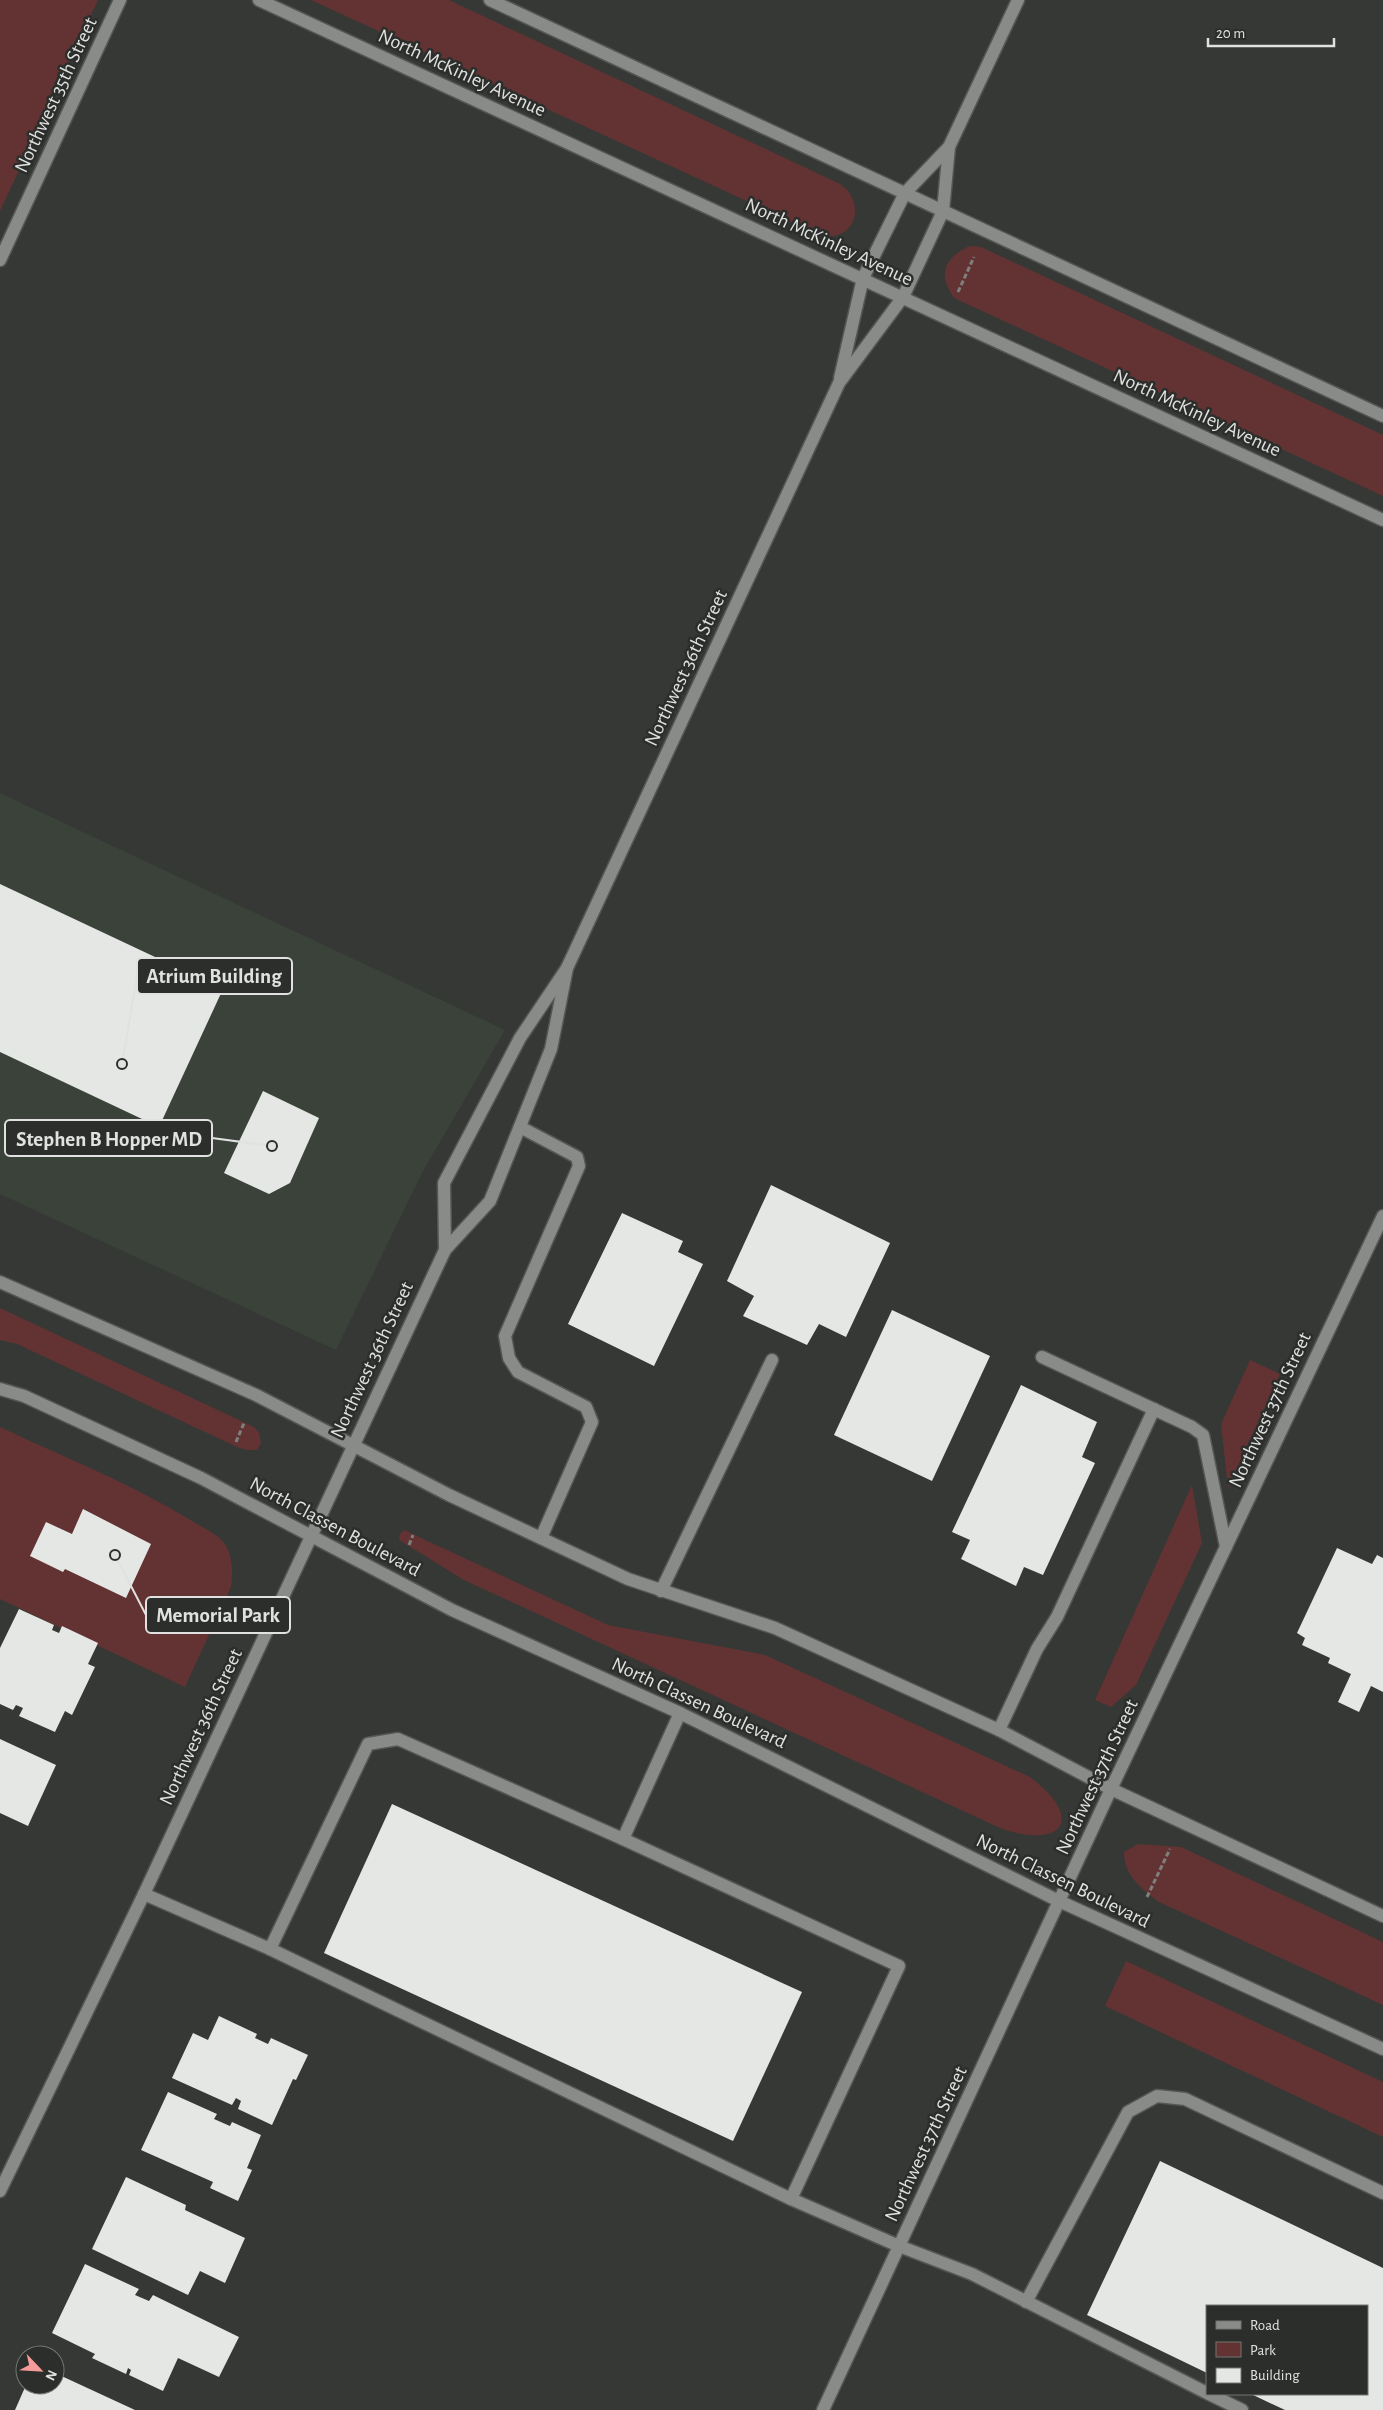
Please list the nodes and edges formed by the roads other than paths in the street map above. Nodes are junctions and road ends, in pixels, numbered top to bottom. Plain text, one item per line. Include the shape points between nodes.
1 (120, 0) edge
2 (259, 0) edge
3 (490, 0) edge
4 (1018, 0) edge
5 (949, 147) junction
6 (904, 193) junction
7 (944, 211) junction
8 (0, 260) edge
9 (863, 278) junction
10 (903, 297) junction
11 (839, 383) junction
12 (1383, 416) edge
13 (1383, 520) edge
14 (567, 968) junction
15 (520, 1127) junction
16 (1383, 1216) edge
17 (445, 1250) junction
18 (0, 1282) edge
19 (1042, 1357) dead end
20 (772, 1360) dead end
21 (0, 1389) edge
22 (1154, 1409) junction
23 (353, 1445) junction
24 (310, 1537) junction
25 (541, 1538) junction
26 (1226, 1547) junction
27 (661, 1591) junction
28 (680, 1714) junction
29 (999, 1730) junction
30 (1111, 1790) junction
31 (623, 1839) junction
32 (144, 1894) junction
33 (1059, 1901) junction
34 (1383, 1916) edge
35 (270, 1950) junction
36 (1383, 2049) edge
37 (0, 2191) edge
38 (1383, 2193) edge
39 (791, 2199) junction
40 (899, 2246) junction
41 (1026, 2302) junction
42 (1206, 2392) edge
43 (1212, 2395) edge
44 (823, 2410) edge
45 (1242, 2410) edge

1 - 8 street, Northwest 35th Street
2 - 9 street, North McKinley Avenue
3 - 6 street
4 - 5 street, Northwest 36th Street
5 - 6 street, Northwest 36th Street
5 - 7 street, Northwest 36th Street
6 - 7 street
6 - 9 street, Northwest 36th Street
7 - 10 street, Northwest 36th Street
7 - 12 street
9 - 10 street, North McKinley Avenue
9 - 11 street, Northwest 36th Street
10 - 11 street, Northwest 36th Street
10 - 13 street, North McKinley Avenue
11 - 14 street, Northwest 36th Street
14 - 15 street, Northwest 36th Street via 551,1049
14 - 17 street, Northwest 36th Street via 520,1038 444,1183
15 - 17 street, Northwest 36th Street via 490,1201
15 - 25 street via 577,1158 579,1166 506,1336 509,1358 518,1372 586,1407 592,1422
16 - 26 street, Northwest 37th Street
17 - 23 street, Northwest 36th Street
18 - 23 street via 256,1394
19 - 22 street
20 - 27 street
21 - 24 street, North Classen Boulevard via 24,1396 201,1478
22 - 26 street via 1203,1435
22 - 29 street via 1057,1617 1037,1649
23 - 24 street, Northwest 36th Street
23 - 25 street
24 - 28 street, North Classen Boulevard via 452,1610
24 - 32 street, Northwest 36th Street
25 - 27 street
26 - 30 street, Northwest 37th Street
27 - 29 street via 775,1628
28 - 31 street
28 - 33 street, North Classen Boulevard
29 - 30 street
30 - 33 street, Northwest 37th Street
30 - 34 street
31 - 35 street via 398,1739 368,1744
31 - 39 street via 899,1966
32 - 35 street
32 - 37 street, Northwest 36th Street
33 - 36 street, North Classen Boulevard
33 - 40 street, Northwest 37th Street
35 - 39 street
38 - 41 street via 1185,2099 1157,2096 1128,2112
39 - 40 street
40 - 41 street via 972,2274
40 - 44 street, Northwest 37th Street
41 - 42 street
43 - 45 street

